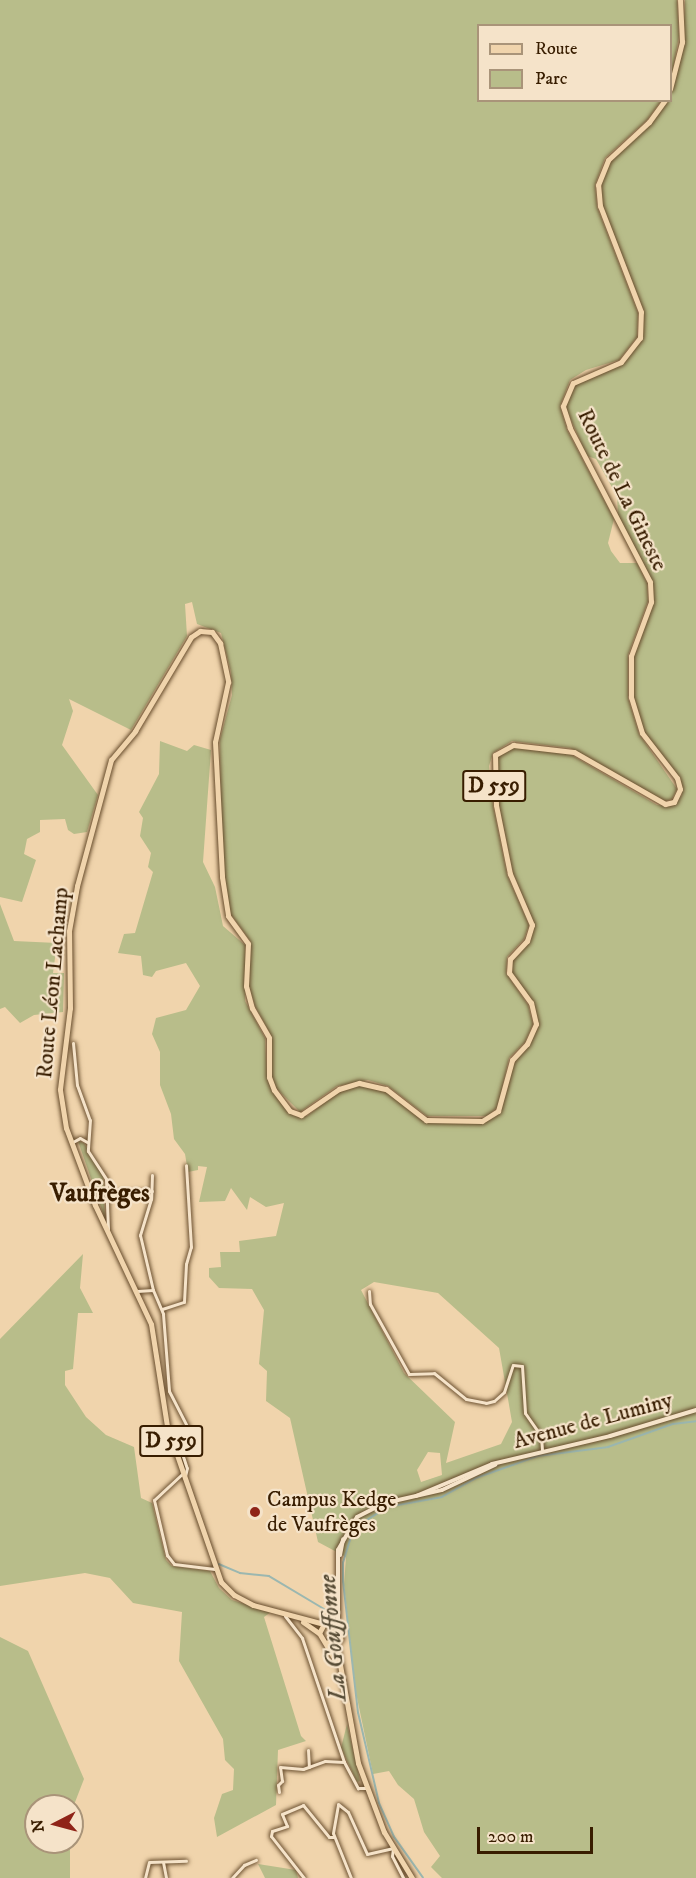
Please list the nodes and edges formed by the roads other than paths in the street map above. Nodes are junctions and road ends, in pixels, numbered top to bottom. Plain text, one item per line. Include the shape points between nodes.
1 (680, 0) edge
2 (672, 82) edge
3 (664, 102) edge
4 (191, 637) joint
5 (73, 1043) dead end
6 (87, 1142) junction
7 (71, 1143) junction
8 (186, 1165) dead end
9 (152, 1175) dead end
10 (152, 1191) junction
11 (108, 1193) junction
12 (106, 1230) junction
13 (153, 1290) junction
14 (369, 1291) dead end
15 (136, 1292) junction
16 (162, 1309) junction
17 (696, 1410) edge
18 (542, 1450) junction
19 (183, 1475) junction
20 (215, 1569) junction
21 (338, 1611) junction
22 (285, 1614) junction
23 (331, 1622) junction
24 (324, 1624) junction
25 (338, 1625) junction
26 (319, 1633) junction
27 (326, 1643) junction
28 (336, 1643) junction
29 (346, 1702) junction
30 (308, 1750) dead end
31 (344, 1762) junction
32 (309, 1767) junction
33 (368, 1788) junction
34 (279, 1792) dead end
35 (334, 1837) junction
36 (393, 1848) junction
37 (256, 1860) dead end
38 (186, 1861) dead end
39 (163, 1862) junction
40 (145, 1878) edge
41 (166, 1878) edge
42 (232, 1878) edge
43 (304, 1878) edge
44 (351, 1878) edge
45 (403, 1878) edge
46 (412, 1878) edge

1 - 2 main road via 681,50
3 - 4 main road, Route de La Gineste / D 559 via 649,122 608,160 598,185 600,206 640,306 641,335 626,359 573,383 563,406 570,429 650,582 651,602 632,648 631,697 642,733 677,778 680,789 678,798 665,804 574,752 513,745 495,754 496,805 510,874 532,925 527,941 510,959 509,973 531,1003 536,1024 527,1044 512,1060 501,1107 489,1119 426,1119 393,1093 368,1083 339,1089 301,1115 290,1111 273,1090 269,1038 248,995 248,944 230,921 218,853 215,742 228,682 219,639 204,630
4 - 7 main road, Route Léon Lachamp / D 559 via 135,731 111,760 80,873 69,931 70,1008 60,1089 61,1112
5 - 6 street via 77,1085 90,1120
6 - 7 street via 77,1138
6 - 11 street, Route Léon Lachamp via 90,1155 103,1171
7 - 12 main road, Route Léon Lachamp / D 559
8 - 16 street via 191,1247 184,1302
9 - 10 street
10 - 11 street
10 - 13 street via 140,1235
11 - 12 street, Route Léon Lachamp
12 - 15 main road, Route Léon Lachamp / D 559
13 - 15 street
13 - 16 street
14 - 18 street via 370,1304 409,1374 435,1373 466,1399 486,1403 504,1392 513,1365 522,1366 525,1413 541,1436
15 - 19 main road, Route Léon Lachamp / D 559 via 153,1332 167,1426
16 - 19 street via 169,1391 193,1438 181,1444 187,1468
17 - 18 street, Avenue de Luminy via 610,1436
18 - 21 street, Avenue de Luminy via 365,1511 343,1538 338,1560
19 - 20 main road, Route Léon Lachamp / D 559
19 - 20 street via 154,1500 167,1555 174,1564
20 - 22 main road, Route Léon Lachamp / D 559 via 229,1591 240,1599
21 - 23 street
21 - 25 street, Avenue de Luminy
22 - 24 main road, Route Léon Lachamp
22 - 26 main road, Route Léon Lachamp
22 - 31 street via 302,1638
23 - 24 main road
23 - 25 main road
24 - 26 main road
25 - 28 main road via 341,1635
26 - 27 main road
27 - 28 main road
27 - 29 main road via 333,1653
28 - 29 main road
29 - 33 main road
30 - 32 street
31 - 32 street via 325,1761
31 - 33 street via 358,1788
32 - 34 street via 280,1767 283,1777
33 - 36 main road
35 - 36 street via 336,1806 340,1804 356,1826 367,1854
35 - 43 street via 329,1837 303,1805 282,1814 287,1826 272,1831 271,1836
35 - 44 street
36 - 45 street via 392,1857
36 - 46 main road
37 - 42 street via 244,1865
38 - 39 street
39 - 40 street via 146,1864
39 - 41 street

